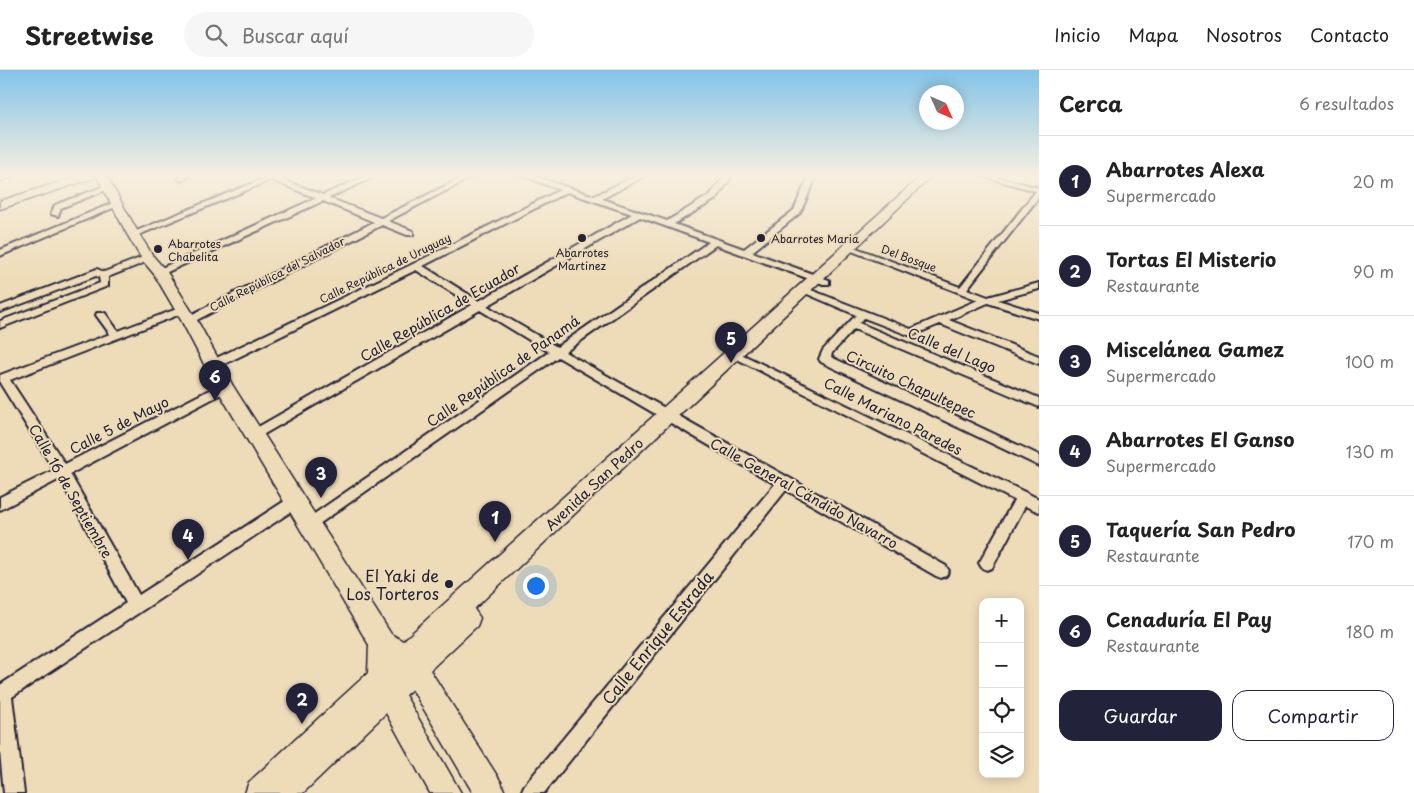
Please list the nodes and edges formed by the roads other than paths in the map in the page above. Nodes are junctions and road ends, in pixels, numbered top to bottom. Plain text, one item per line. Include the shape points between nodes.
1 (57, 209) edge
2 (107, 209) edge
3 (118, 209) edge
4 (193, 209) edge
5 (295, 209) edge
6 (350, 209) edge
7 (405, 209) edge
8 (528, 209) edge
9 (624, 209) edge
10 (694, 209) edge
11 (798, 209) edge
12 (894, 209) edge
13 (899, 209) edge
14 (1025, 209) edge
15 (55, 214) dead end
16 (639, 214) junction
17 (381, 221) junction
18 (668, 225) junction
19 (410, 233) dead end
20 (133, 234) junction
21 (715, 242) junction
22 (853, 250) junction
23 (0, 253) edge
24 (745, 253) junction
25 (154, 265) junction
26 (416, 266) junction
27 (103, 276) junction
28 (815, 286) junction
29 (1039, 286) edge
30 (962, 290) junction
31 (987, 300) junction
32 (478, 305) junction
33 (0, 311) edge
34 (862, 314) junction
35 (101, 315) dead end
36 (186, 315) junction
37 (1039, 316) edge
38 (941, 321) junction
39 (5, 323) edge
40 (854, 325) junction
41 (911, 333) junction
42 (116, 335) junction
43 (903, 345) junction
44 (556, 351) junction
45 (739, 356) junction
46 (1039, 360) edge
47 (212, 365) junction
48 (2, 378) edge
49 (225, 387) junction
50 (1039, 402) edge
51 (672, 419) junction
52 (255, 434) junction
53 (1039, 461) edge
54 (62, 471) junction
55 (784, 482) junction
56 (1022, 498) junction
57 (296, 501) junction
58 (0, 504) edge
59 (1039, 506) edge
60 (309, 525) junction
61 (987, 563) dead end
62 (941, 571) dead end
63 (136, 605) junction
64 (382, 643) junction
65 (410, 662) junction
66 (385, 685) junction
67 (1, 694) edge
68 (14, 793) edge
69 (260, 793) edge
70 (281, 793) edge
71 (446, 793) edge
72 (490, 793) edge
73 (531, 793) edge

1 - 15 street
2 - 23 street
3 - 20 main road
4 - 20 street
5 - 25 street
6 - 17 street
7 - 17 street, Calle República del Salvador
8 - 26 street, Calle República de Uruguay
9 - 16 street
10 - 18 street
11 - 24 street
12 - 22 main road, Avenida San Pedro
13 - 22 main road, Avenida San Pedro
14 - 30 street
16 - 18 street
16 - 32 street, Calle República de Ecuador
17 - 19 street
17 - 36 street, Calle República del Salvador
18 - 21 street
20 - 25 main road
21 - 24 street
21 - 44 street, Calle República de Panamá
22 - 28 main road, Avenida San Pedro
22 - 30 street, Del Bosque
24 - 28 street
25 - 27 street
25 - 36 main road
26 - 32 street, Calle General Cándido Navarro
26 - 47 street, Calle República de Uruguay
27 - 33 street via 97,272
27 - 39 street via 104,284
28 - 34 street
28 - 45 main road, Avenida San Pedro
29 - 31 street
30 - 31 street, Del Bosque
31 - 37 street, Del Bosque
31 - 38 street
32 - 44 street, Calle General Cándido Navarro
32 - 52 street, Calle República de Ecuador
33 - 39 street
34 - 40 street, Circuito Chapultepec
34 - 41 street
35 - 42 street
36 - 42 street, Calle República del Salvador
36 - 47 main road
38 - 41 street
38 - 46 street
40 - 43 street, Calle del Lago
40 - 53 street, Circuito Chapultepec via 827,352 825,359
41 - 43 street
42 - 48 street, Calle República del Salvador
43 - 50 street, Calle del Lago
44 - 51 street, Calle General Cándido Navarro
44 - 60 street, Calle República de Panamá
45 - 51 main road, Avenida San Pedro
45 - 56 street, Calle Mariano Paredes
47 - 49 main road
48 - 54 street, Calle 16 de Septiembre
49 - 52 main road
49 - 54 street, Calle 5 de Mayo
51 - 55 street, Calle General Cándido Navarro
51 - 65 main road, Avenida San Pedro
52 - 57 main road
54 - 58 street, Calle 5 de Mayo
54 - 63 street, Calle 16 de Septiembre
55 - 62 street, Calle General Cándido Navarro
55 - 73 street, Calle Enrique Estrada
56 - 59 street, Calle Mariano Paredes
56 - 61 street
57 - 60 main road
57 - 63 street
60 - 64 main road
63 - 67 street
64 - 65 street
64 - 66 street
65 - 66 main road, Avenida San Pedro
65 - 72 main road
66 - 69 main road, Avenida San Pedro
66 - 70 main road, Avenida San Pedro
66 - 71 main road
67 - 68 street

